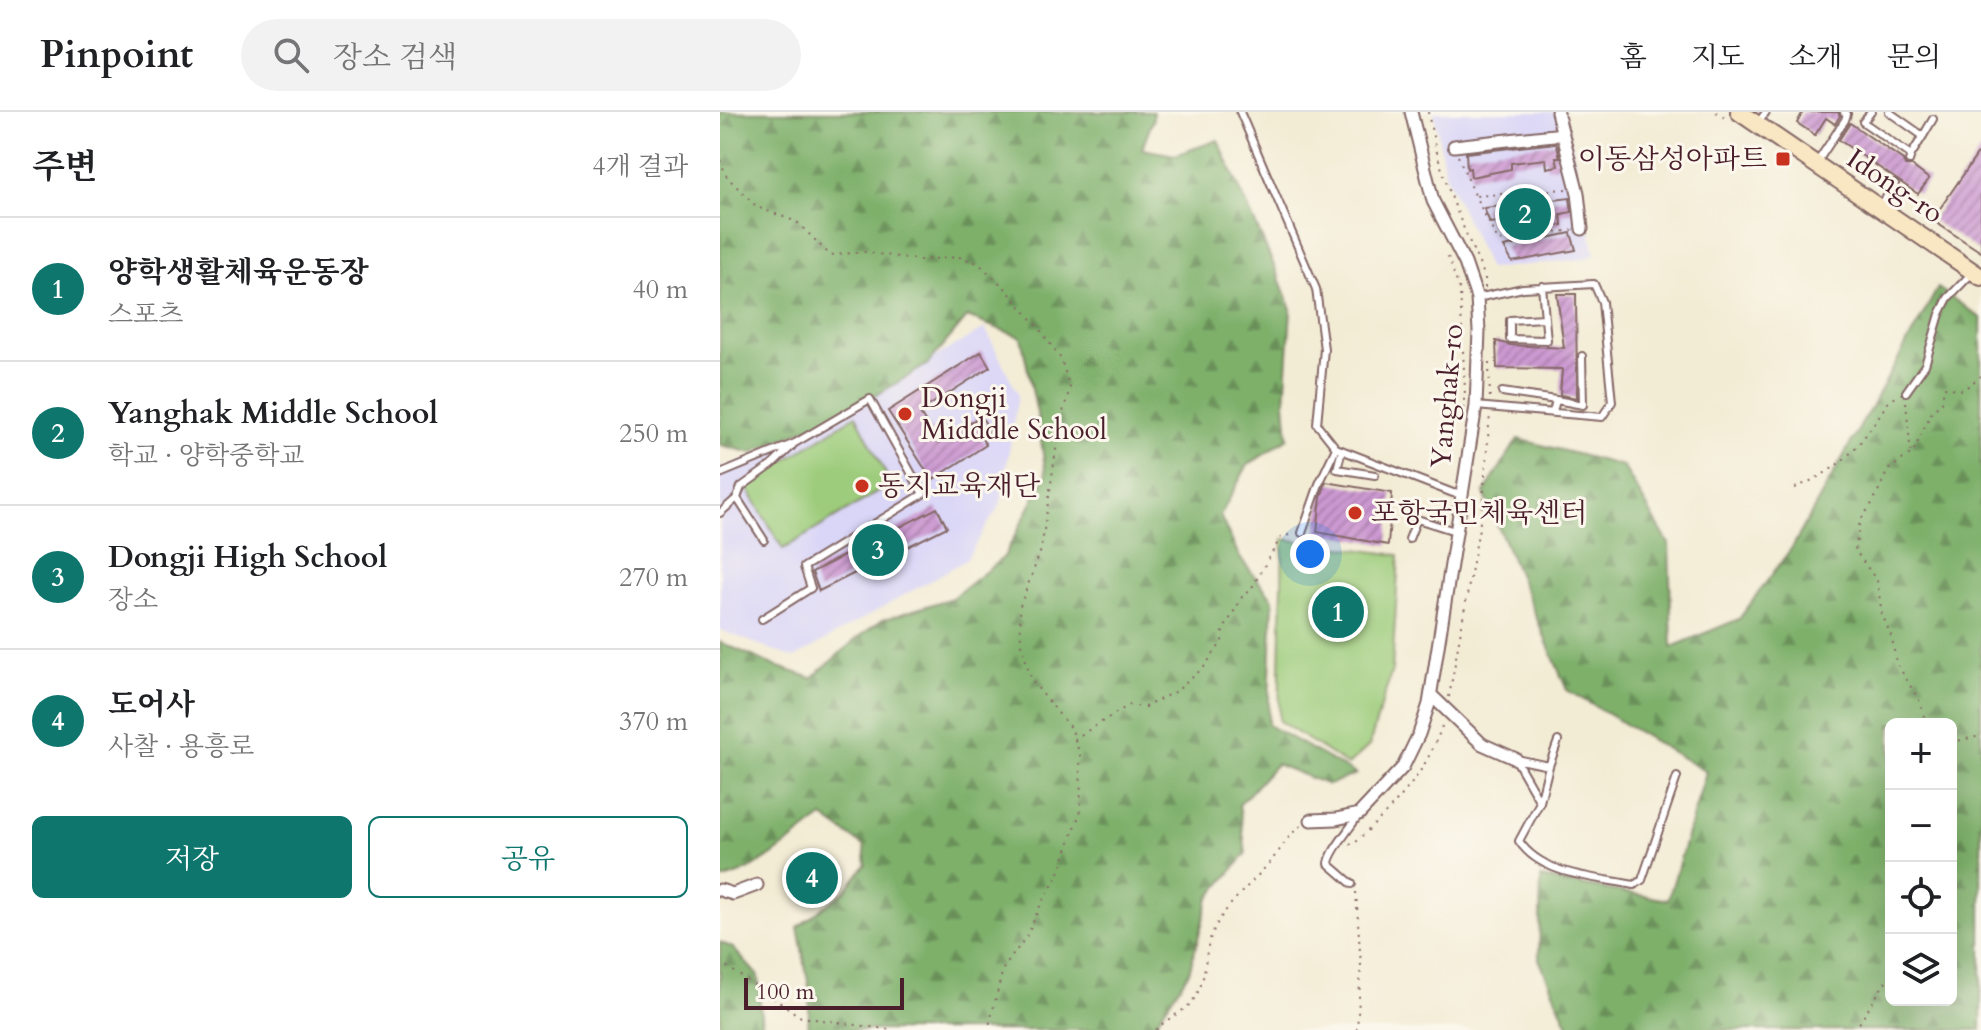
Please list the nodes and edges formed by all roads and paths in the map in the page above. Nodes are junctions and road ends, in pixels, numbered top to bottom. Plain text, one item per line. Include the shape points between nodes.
1 (1240, 112) edge
2 (1411, 112) edge
3 (1557, 112) edge
4 (1739, 112) edge
5 (1844, 112) edge
6 (1871, 112) edge
7 (1889, 112) edge
8 (1762, 118) edge
9 (1933, 119) dead end
10 (1563, 134) junction
11 (1923, 136) junction
12 (1454, 146) joint
13 (720, 160) edge
14 (1816, 164) junction
15 (1895, 184) dead end
16 (1577, 188) junction
17 (1475, 196) junction
18 (1880, 207) junction
19 (1582, 229) joint
20 (1977, 274) edge
21 (1542, 286) junction
22 (1477, 298) junction
23 (1544, 318) junction
24 (1582, 356) dead end
25 (1981, 376) edge
26 (1502, 392) dead end
27 (1906, 392) junction
28 (1556, 400) junction
29 (1476, 406) junction
30 (1553, 412) junction
31 (795, 443) junction
32 (1339, 449) junction
33 (1911, 455) junction
34 (720, 474) edge
35 (1375, 475) dead end
36 (1795, 488) dead end
37 (1463, 494) junction
38 (737, 498) junction
39 (720, 513) edge
40 (1455, 531) junction
41 (1302, 533) joint
42 (1409, 539) dead end
43 (764, 540) dead end
44 (762, 619) dead end
45 (1431, 695) junction
46 (1925, 718) edge
47 (1981, 736) edge
48 (1073, 739) junction
49 (1558, 741) dead end
50 (1957, 741) edge
51 (1516, 759) junction
52 (1549, 766) junction
53 (1677, 777) dead end
54 (1540, 802) junction
55 (1359, 814) junction
56 (1311, 820) joint
57 (1352, 884) joint
58 (757, 885) dead end
59 (720, 890) edge
60 (720, 962) edge
61 (1885, 982) edge
62 (892, 1030) edge
63 (988, 1030) edge
64 (1156, 1030) edge
65 (1357, 1030) edge
66 (1855, 1030) edge

1 - 32 lane via 1316,289 1324,349 1317,424
2 - 22 street, Yanghak-ro via 1433,201
3 - 10 street
4 - 8 street, Idong-ro
5 - 14 lane via 1845,120
6 - 11 lane via 1863,122 1910,158
7 - 11 lane
8 - 14 street, Idong-ro
9 - 11 lane
10 - 12 street
10 - 16 street
12 - 17 path
13 - 48 path via 727,177 757,207 797,222 830,255 959,257 978,263 1005,288 1061,359 1070,388 1041,550 1020,606 1021,644 1032,681 1072,730
14 - 18 street, Idong-ro
15 - 18 lane
16 - 17 path
16 - 19 street
17 - 19 path via 1498,241
18 - 20 street, Idong-ro
20 - 27 lane via 1948,298 1925,365
21 - 22 lane
21 - 23 lane
21 - 30 lane via 1594,284 1602,302 1612,402 1602,417
22 - 29 street, Yanghak-ro
23 - 23 lane via 1510,320 1510,339 1547,340
24 - 28 lane via 1583,405
25 - 33 path via 1963,390 1944,387 1942,402
26 - 28 lane
27 - 33 path
27 - 36 path via 1889,401 1845,460
28 - 30 lane
29 - 30 lane
29 - 37 street, Yanghak-ro
31 - 34 lane
31 - 38 lane via 741,487
31 - 44 lane via 870,399 923,494 804,567 811,588
32 - 35 lane via 1337,469
32 - 37 lane
32 - 41 lane via 1319,484
33 - 46 path via 1888,470 1860,521 1855,550 1877,581 1896,662
37 - 40 street, Yanghak-ro
38 - 39 lane
38 - 43 lane
40 - 42 lane via 1417,519
40 - 45 street, Yanghak-ro
41 - 48 path via 1281,537 1204,667 1178,690 1145,707 1129,705
45 - 51 street via 1482,744
45 - 55 street, Yanghak-ro via 1403,767
47 - 50 path
48 - 63 path via 1080,755 1081,810 1058,876 1003,969
49 - 52 lane
51 - 52 lane
51 - 54 lane
52 - 54 lane
53 - 54 lane via 1642,880 1634,885 1547,866 1527,853 1519,841
55 - 56 street
55 - 57 lane via 1329,856 1329,864
56 - 64 path via 1291,832 1222,913 1193,1001
57 - 65 path via 1361,966
58 - 59 street via 733,894
60 - 62 path via 801,1017
61 - 66 path

